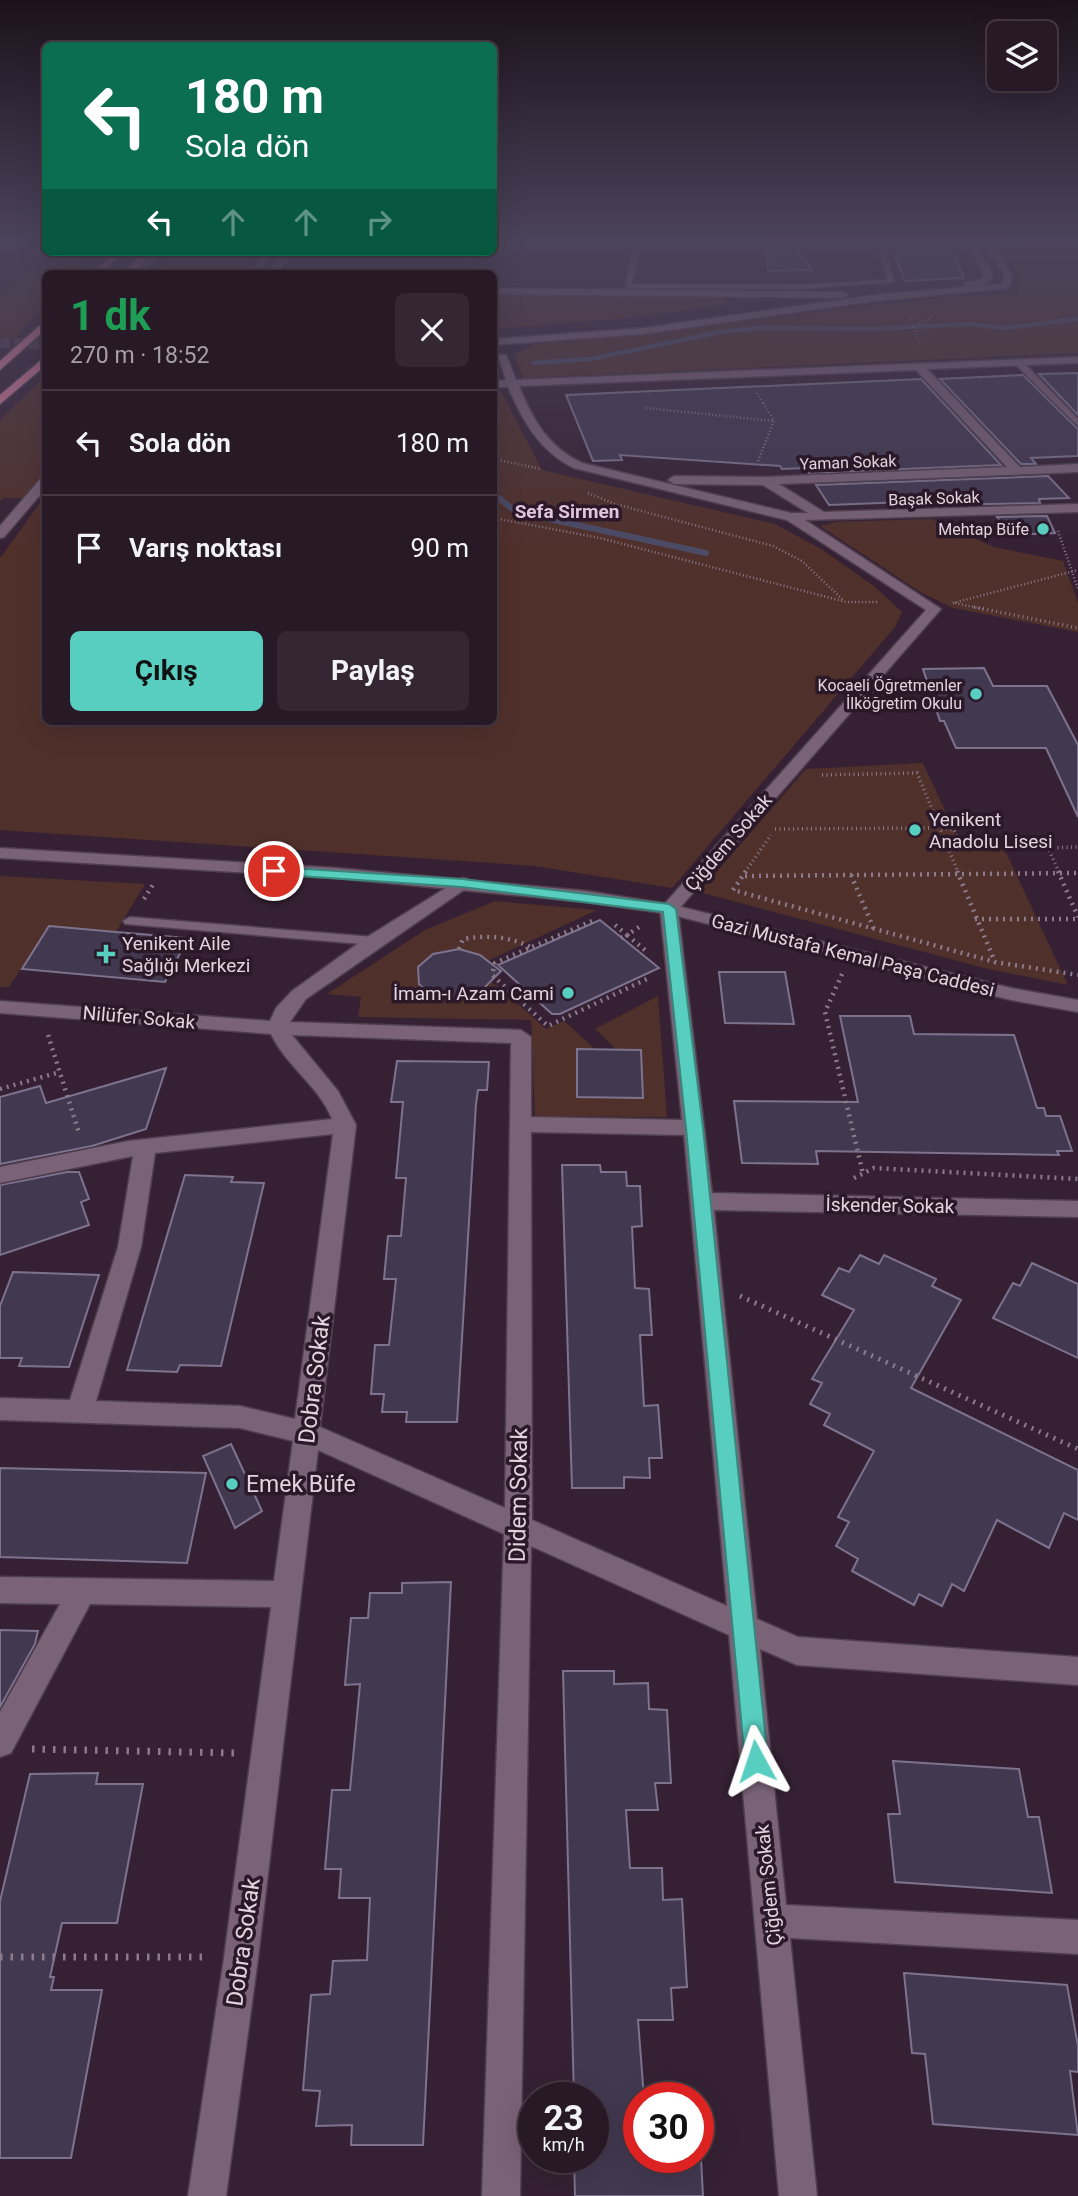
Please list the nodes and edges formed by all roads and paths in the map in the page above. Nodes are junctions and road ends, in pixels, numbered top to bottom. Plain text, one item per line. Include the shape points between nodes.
1 (24, 344) edge
2 (518, 344) edge
3 (921, 344) edge
4 (498, 354) edge
5 (1078, 360) edge
6 (42, 363) edge
7 (1020, 363) junction
8 (0, 367) edge
9 (921, 369) junction
10 (746, 375) junction
11 (513, 383) junction
12 (497, 384) edge
13 (0, 401) edge
14 (646, 408) dead end
15 (1065, 410) junction
16 (1078, 410) edge
17 (774, 421) junction
18 (1078, 424) edge
19 (1077, 469) edge
20 (1016, 470) junction
21 (619, 477) junction
22 (750, 481) junction
23 (766, 481) junction
24 (42, 485) edge
25 (586, 492) dead end
26 (1078, 508) edge
27 (791, 517) junction
28 (824, 517) junction
29 (497, 519) edge
30 (0, 534) edge
31 (1078, 570) edge
32 (912, 595) junction
33 (846, 603) junction
34 (952, 603) junction
35 (1078, 628) edge
36 (812, 775) dead end
37 (783, 818) dead end
38 (939, 828) junction
39 (775, 829) junction
40 (1078, 847) edge
41 (1048, 848) junction
42 (0, 853) edge
43 (1060, 873) junction
44 (1078, 873) edge
45 (957, 874) junction
46 (851, 875) junction
47 (744, 876) junction
48 (462, 883) junction
49 (637, 903) junction
50 (669, 909) junction
51 (604, 916) junction
52 (1078, 918) edge
53 (975, 919) junction
54 (130, 921) dead end
55 (874, 929) junction
56 (627, 935) junction
57 (621, 938) dead end
58 (374, 941) junction
59 (531, 948) junction
60 (458, 949) dead end
61 (648, 952) dead end
62 (851, 954) junction
63 (995, 962) junction
64 (656, 975) dead end
65 (1078, 975) edge
66 (1078, 1006) edge
67 (0, 1007) edge
68 (40, 1009) junction
69 (278, 1028) junction
70 (60, 1072) junction
71 (0, 1088) edge
72 (519, 1124) junction
73 (345, 1125) junction
74 (695, 1128) junction
75 (145, 1146) junction
76 (86, 1154) junction
77 (862, 1174) junction
78 (0, 1175) edge
79 (1078, 1179) edge
80 (847, 1181) dead end
81 (702, 1201) junction
82 (891, 1205) junction
83 (1078, 1209) edge
84 (710, 1283) junction
85 (0, 1409) edge
86 (80, 1411) junction
87 (307, 1433) junction
88 (1078, 1449) edge
89 (518, 1528) junction
90 (0, 1590) edge
91 (82, 1592) junction
92 (287, 1594) junction
93 (743, 1628) junction
94 (1078, 1671) edge
95 (14, 1745) edge
96 (267, 1754) junction
97 (772, 1921) junction
98 (1078, 1937) edge
99 (0, 1957) edge
100 (241, 1958) junction
101 (206, 2196) edge
102 (501, 2196) edge
103 (798, 2196) edge

1 - 8 highway
2 - 4 street
3 - 9 path
4 - 11 street, Çiğdem Sokak
5 - 7 street
6 - 13 highway
7 - 9 street
7 - 15 lane
9 - 10 street
9 - 20 street
10 - 11 street
10 - 17 path
11 - 12 street
11 - 21 street, Çiğdem Sokak via 540,437 558,458
14 - 17 path
15 - 16 lane
15 - 18 lane
17 - 22 path
19 - 20 street, Yaman Sokak
20 - 23 street, Yaman Sokak
21 - 22 street, Yaman Sokak
21 - 27 street, Çiğdem Sokak
22 - 23 street, Yaman Sokak
23 - 28 street
24 - 30 street
25 - 33 path via 773,547 802,561
26 - 28 street, Başak Sokak
27 - 28 street, Başak Sokak
27 - 32 street, Çiğdem Sokak
29 - 33 path via 600,538
31 - 34 path
32 - 33 path via 890,602
32 - 34 path
32 - 50 street, Çiğdem Sokak via 933,609
34 - 35 path
36 - 38 path via 917,772
37 - 39 path
38 - 39 path
38 - 41 path via 954,830 962,847
38 - 45 path
39 - 47 path
40 - 41 path
41 - 43 path
42 - 48 street, Gazi Mustafa Kemal Paşa Caddesi
43 - 44 path
43 - 45 path
43 - 52 path
45 - 46 path
45 - 53 path
46 - 47 path
46 - 55 path
47 - 55 path via 733,890
48 - 49 street, Gazi Mustafa Kemal Paşa Caddesi
48 - 58 street
49 - 50 street, Gazi Mustafa Kemal Paşa Caddesi
49 - 51 path
50 - 56 path
50 - 62 street, Gazi Mustafa Kemal Paşa Caddesi
50 - 74 street, Çiğdem Sokak
51 - 56 path
51 - 59 path
52 - 53 path
53 - 63 path
54 - 58 lane
55 - 63 path
56 - 57 path
56 - 61 path
58 - 69 street via 299,995 283,1013
59 - 60 path via 516,939 488,935 463,939
59 - 64 path via 495,963 492,975 548,1026
62 - 66 street, Gazi Mustafa Kemal Paşa Caddesi via 1011,995
62 - 77 path via 825,1012
63 - 65 path
67 - 68 street, Nilüfer Sokak
68 - 69 street, Nilüfer Sokak
68 - 70 path
69 - 72 street, Didem Sokak via 521,1037
69 - 73 street via 293,1055 332,1096
70 - 71 path
70 - 76 path
72 - 74 street
72 - 89 street, Didem Sokak
73 - 75 street
73 - 87 street, Dobra Sokak
74 - 81 street, Çiğdem Sokak
75 - 76 street
75 - 86 street via 144,1184 132,1237
76 - 78 street
77 - 79 path via 874,1168
77 - 80 path
77 - 82 path
81 - 82 street, İskender Sokak
81 - 84 street, Çiğdem Sokak
82 - 83 street, İskender Sokak
84 - 88 path
84 - 93 street, Çiğdem Sokak
85 - 86 street
86 - 87 street via 240,1417
87 - 89 street
87 - 92 street, Dobra Sokak
89 - 93 street
89 - 102 street, Didem Sokak
90 - 91 street
91 - 92 street
91 - 95 street
92 - 96 street, Dobra Sokak
93 - 94 street via 797,1651
93 - 97 street, Çiğdem Sokak
95 - 96 path
96 - 100 street, Dobra Sokak
97 - 98 street
97 - 103 street, Çiğdem Sokak
99 - 100 path
100 - 101 street, Dobra Sokak

